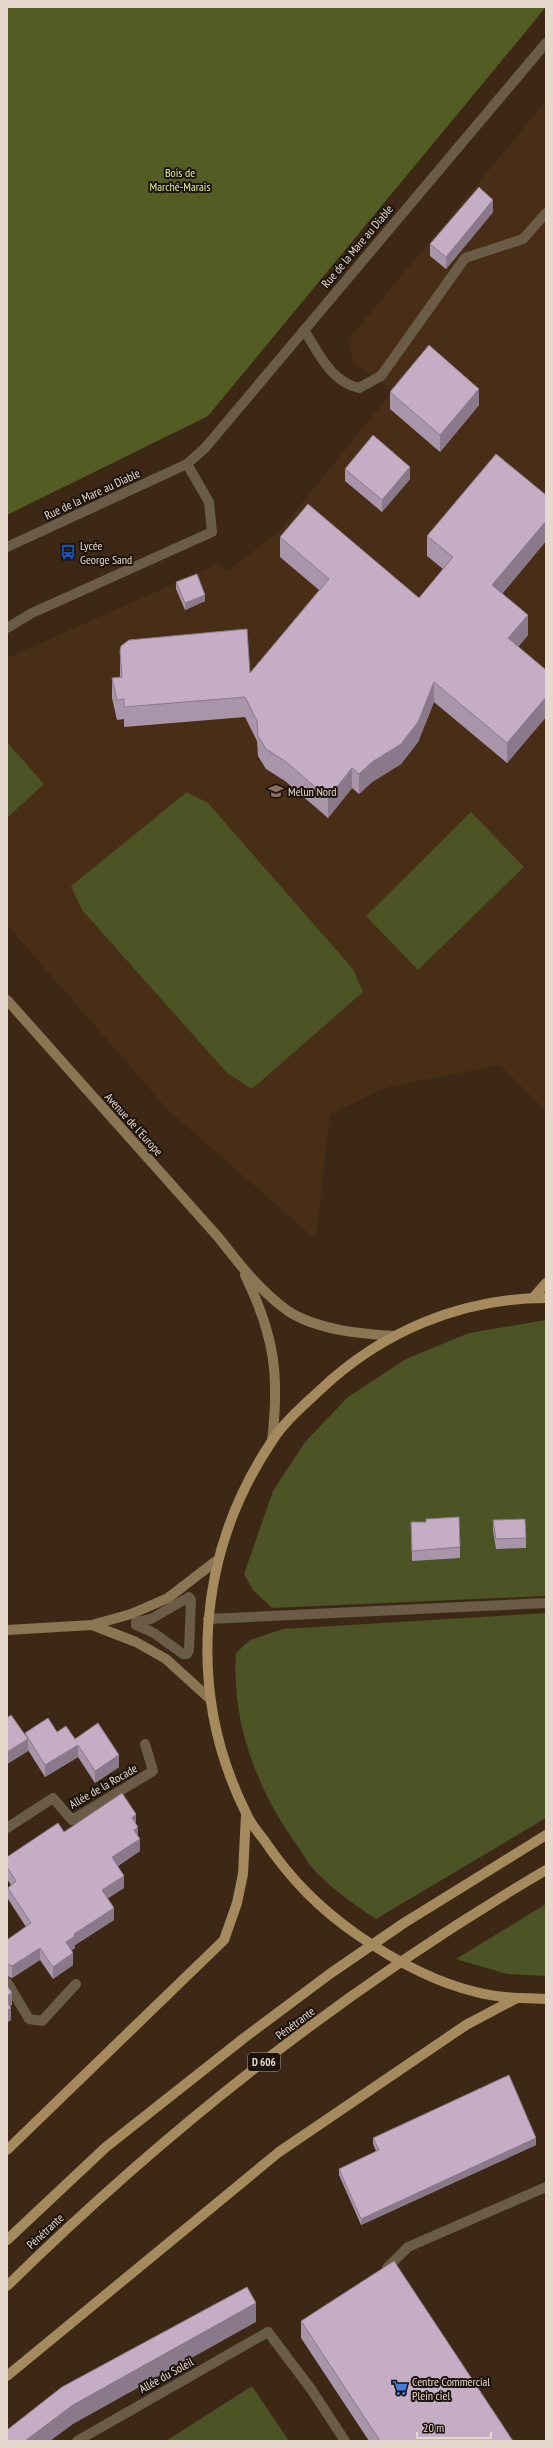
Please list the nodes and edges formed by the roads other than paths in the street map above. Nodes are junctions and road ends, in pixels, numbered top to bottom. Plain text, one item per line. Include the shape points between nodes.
1 (546, 43) edge
2 (546, 214) edge
3 (304, 330) junction
4 (187, 464) junction
5 (7, 547) edge
6 (7, 628) edge
7 (7, 1000) edge
8 (241, 1266) junction
9 (546, 1283) edge
10 (533, 1298) junction
11 (546, 1298) edge
12 (394, 1336) junction
13 (272, 1441) junction
14 (216, 1561) junction
15 (546, 1603) edge
16 (208, 1619) junction
17 (136, 1622) joint
18 (92, 1626) junction
19 (7, 1630) edge
20 (210, 1699) junction
21 (145, 1744) dead end
22 (246, 1815) junction
23 (7, 1828) edge
24 (546, 1835) edge
25 (546, 1870) edge
26 (7, 1982) edge
27 (76, 1984) dead end
28 (517, 1998) junction
29 (546, 1999) edge
30 (7, 2150) edge
31 (546, 2186) edge
32 (7, 2240) edge
33 (387, 2268) edge
34 (7, 2286) edge
35 (7, 2376) edge
36 (77, 2441) edge
37 (345, 2441) edge

1 - 3 street, Rue de la Mare au Diable
2 - 3 street via 523,239 465,258 381,376 359,388 350,386 332,374
3 - 4 street, Rue de la Mare au Diable via 205,448
4 - 5 street, Rue de la Mare au Diable
4 - 6 street via 209,502 212,532 32,613
7 - 8 main road, Avenue de l'Europe
8 - 12 main road, Avenue de l'Europe via 271,1298 303,1318 355,1333
8 - 13 main road, Avenue de l'Europe via 261,1308 273,1351 275,1410
9 - 10 main road
10 - 11 main road
10 - 12 main road via 488,1302 447,1312
12 - 13 main road via 374,1347 336,1375 287,1422
13 - 14 main road via 234,1508
14 - 16 main road
14 - 18 main road via 168,1598 131,1614
15 - 16 street
16 - 20 main road
17 - 17 street via 139,1628 154,1633 183,1654 187,1654 191,1600 189,1597 151,1619
18 - 19 main road
18 - 20 main road via 136,1642 166,1659
20 - 22 main road via 227,1765
21 - 23 street, Allée de la Rocade via 153,1771 72,1820 52,1798
22 - 28 main road via 283,1869 326,1913 389,1956 455,1986 477,1993
22 - 30 main road via 243,1874 237,1903 224,1940
24 - 32 main road, Pénétrante / D 606 via 404,1923 256,2029 106,2147
25 - 34 main road, Pénétrante / D 606 via 445,1933 230,2088 159,2146
26 - 27 street via 29,2019 42,2021
28 - 29 main road
28 - 35 main road via 466,2025 279,2152
31 - 33 street via 408,2247
36 - 37 street, Allée du Soleil via 268,2332 311,2389

